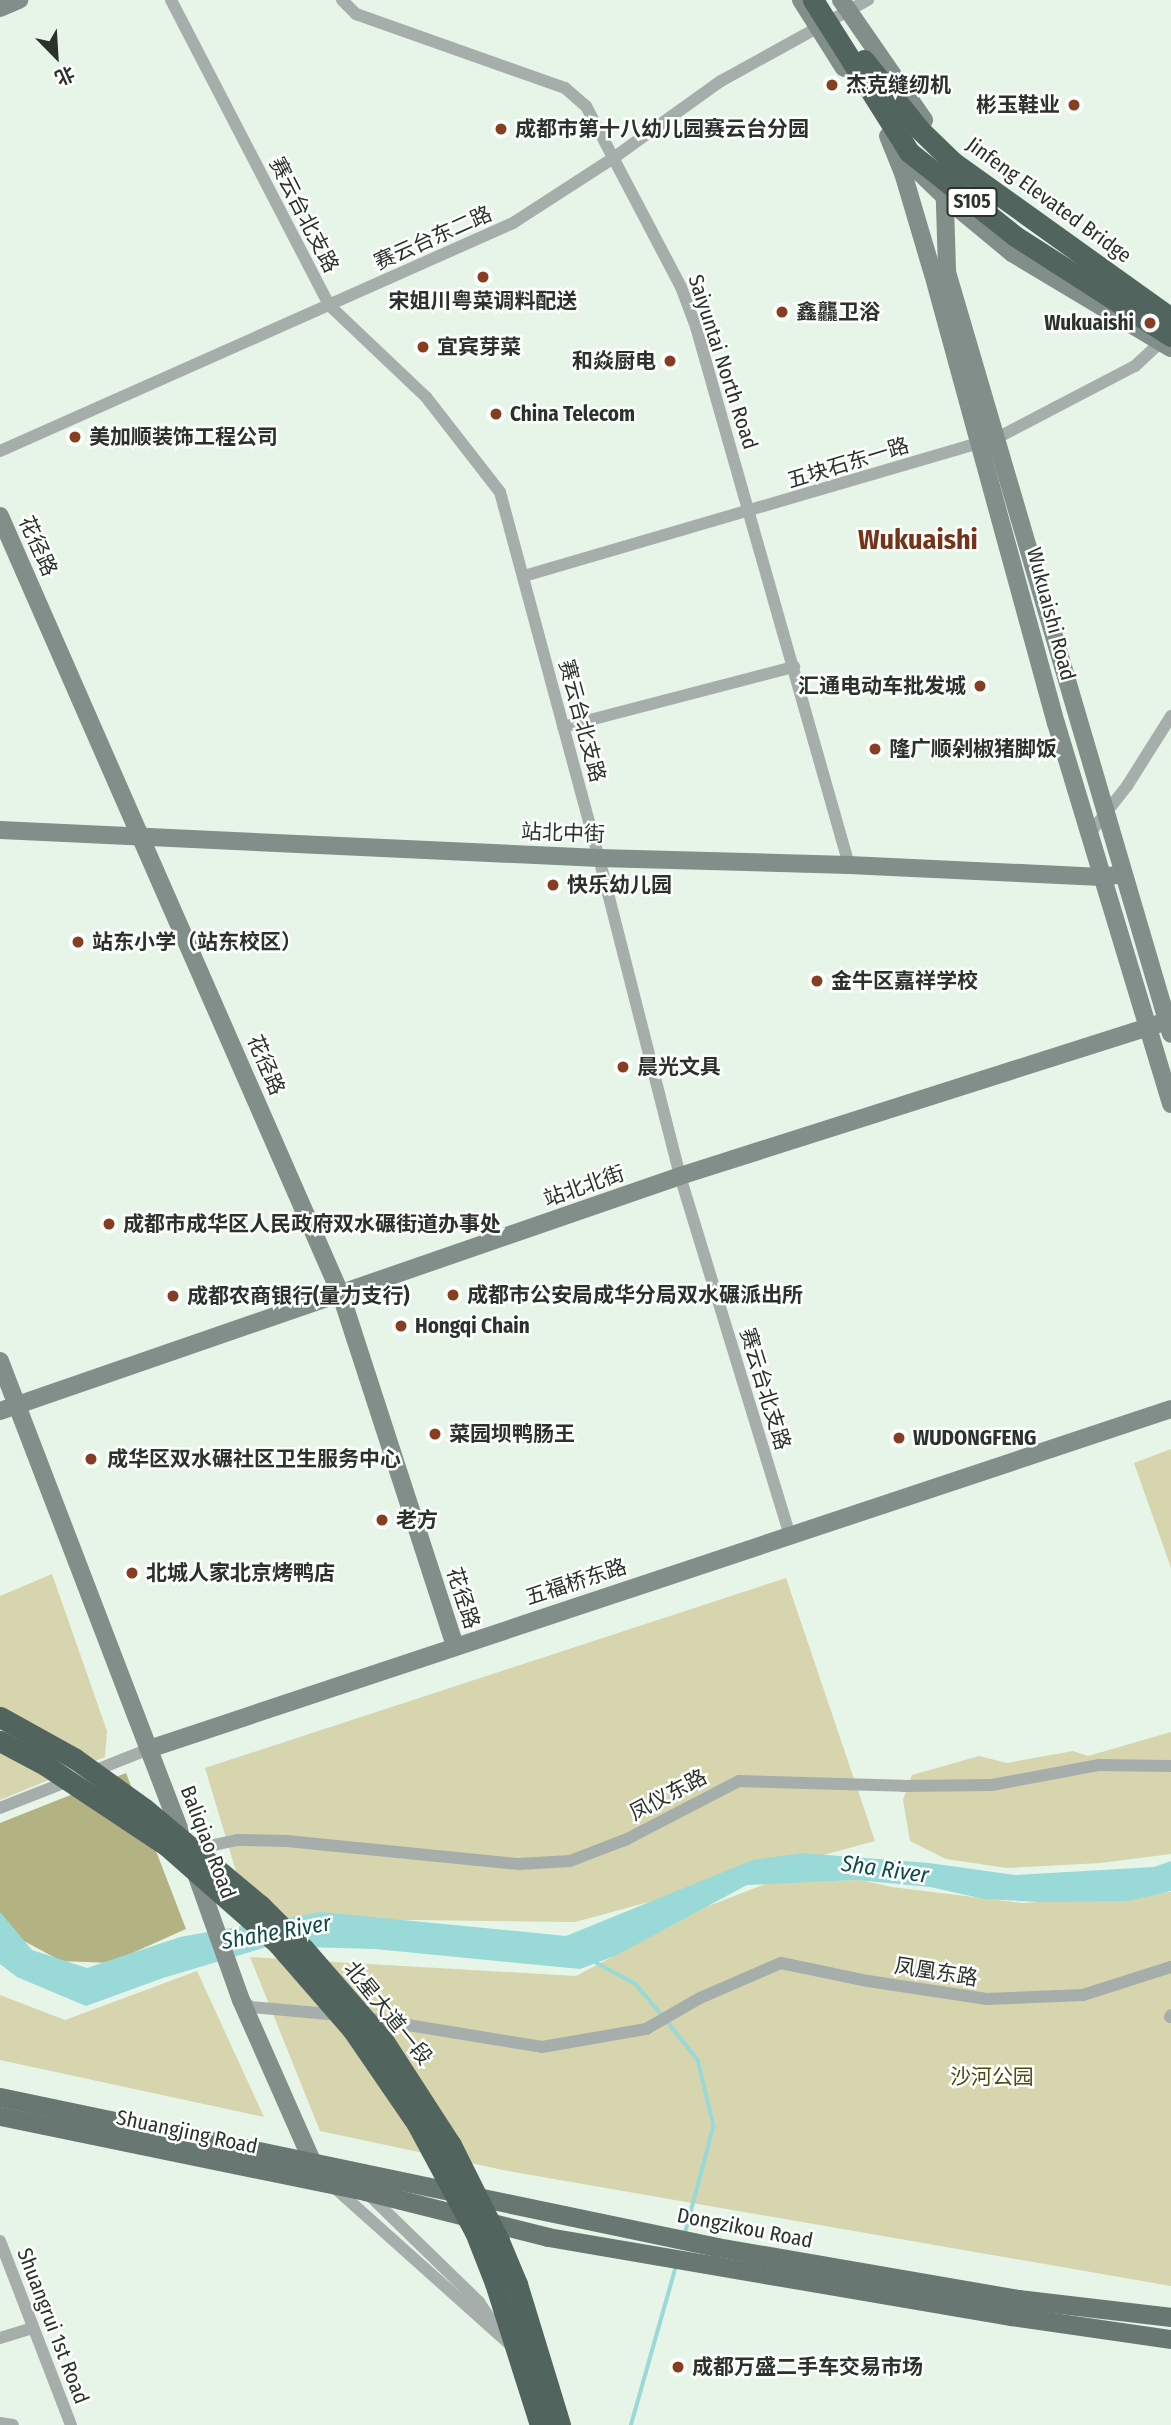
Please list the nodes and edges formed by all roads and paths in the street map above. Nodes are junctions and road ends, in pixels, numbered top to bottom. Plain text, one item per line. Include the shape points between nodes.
1 (19, 0) edge
2 (171, 0) edge
3 (342, 0) edge
4 (801, 0) edge
5 (868, 0) edge
6 (0, 8) edge
7 (829, 10) edge
8 (934, 133) junction
9 (888, 136) junction
10 (612, 159) junction
11 (947, 199) junction
12 (329, 305) junction
13 (1171, 307) edge
14 (1171, 318) edge
15 (1169, 341) edge
16 (989, 441) junction
17 (0, 451) edge
18 (750, 512) junction
19 (0, 516) edge
20 (524, 576) junction
21 (794, 667) junction
22 (1171, 716) edge
23 (563, 727) junction
24 (1106, 813) junction
25 (0, 830) edge
26 (1090, 833) junction
27 (143, 838) junction
28 (599, 858) junction
29 (849, 865) junction
30 (1124, 874) junction
31 (1102, 877) junction
32 (1148, 1027) junction
33 (1169, 1027) edge
34 (1171, 1104) edge
35 (680, 1176) junction
36 (341, 1295) junction
37 (0, 1361) edge
38 (18, 1403) junction
39 (1171, 1409) edge
40 (0, 1411) edge
41 (790, 1535) junction
42 (456, 1646) junction
43 (0, 1717) edge
44 (0, 1741) edge
45 (149, 1749) junction
46 (1171, 1766) edge
47 (0, 1808) edge
48 (187, 1851) junction
49 (1171, 1967) edge
50 (241, 2000) junction
51 (0, 2096) edge
52 (0, 2116) edge
53 (313, 2163) junction
54 (333, 2186) junction
55 (365, 2191) junction
56 (0, 2241) edge
57 (1171, 2317) edge
58 (33, 2328) junction
59 (0, 2338) edge
60 (1171, 2339) edge
61 (511, 2345) junction
62 (0, 2423) edge
63 (13, 2425) edge
64 (71, 2425) edge
65 (531, 2425) edge
66 (540, 2425) edge
67 (551, 2425) edge
68 (560, 2425) edge
69 (568, 2425) edge

1 - 6 street
2 - 12 street, 赛云台北支路
3 - 10 street, Saiyuntai North Road via 356,14 565,88 586,106
4 - 7 street
5 - 7 street, 赛云台东二路
7 - 8 street
7 - 9 street
7 - 10 street, 赛云台东二路
7 - 14 highway, Jinfeng Elevated Bridge / S105 via 883,85 953,162
7 - 15 highway, Jinfeng Elevated Bridge / S105 via 909,152 1015,236
8 - 11 street, Wukuaishi Road
8 - 13 street via 952,156
9 - 11 street
9 - 16 street, Wukuaishi Road
10 - 12 street, 赛云台东二路 via 513,223
10 - 18 street, Saiyuntai North Road via 681,287
11 - 15 street via 1012,253
11 - 16 street, Wukuaishi Road via 947,272
12 - 17 street, 赛云台东二路
12 - 20 street, 赛云台北支路 via 426,397 487,473 500,492
15 - 16 street, 五块石东一路 via 1135,366
16 - 18 street, 五块石东一路
16 - 24 street, Wukuaishi Road
16 - 26 street, Wukuaishi Road via 1056,723
18 - 20 street, 五块石东一路
18 - 21 street, Saiyuntai North Road
19 - 27 street, 花径路
20 - 23 street, 赛云台北支路
21 - 23 street
21 - 29 street, Saiyuntai North Road
22 - 24 street
23 - 28 street, 赛云台北支路
24 - 26 street
24 - 30 street, Wukuaishi Road
25 - 27 street, 站北中街
26 - 31 street, Wukuaishi Road
27 - 28 street, 站北中街
27 - 36 street, 花径路
28 - 29 street, 站北中街
28 - 35 street, 赛云台北支路
29 - 31 street, 站北中街
30 - 31 street, 站北中街
30 - 33 street, Wukuaishi Road
31 - 32 street, Wukuaishi Road
32 - 33 street, 站北北街
32 - 34 street, Wukuaishi Road
32 - 35 street, 站北北街
35 - 36 street, 站北北街
35 - 41 street, 赛云台北支路
36 - 38 street, 站北北街
36 - 42 street, 花径路
37 - 38 street, Baliqiao Road
38 - 40 street, 站北北街
38 - 45 street, Baliqiao Road
39 - 41 street, 五福桥东路
41 - 42 street, 五福桥东路
42 - 45 street, 五福桥东路
43 - 68 highway, 北星大道一段 via 74,1758 145,1809 260,1905 383,2040 451,2145 499,2241 517,2284
44 - 66 highway, 北星大道一段 via 45,1765 167,1846 278,1944 352,2029 417,2124 475,2232
45 - 47 street, 五福桥东路
45 - 48 street, Baliqiao Road
46 - 48 street, 凤仪东路 via 1099,1765 992,1785 739,1781 627,1839 570,1861 519,1864 237,1840
48 - 50 street, Baliqiao Road
49 - 50 street, 凤凰东路 via 1083,1995 987,1999 781,1963 700,1998 646,2029 542,2047 336,2014 251,2007
50 - 53 street, Baliqiao Road
51 - 53 main road, Shuangjing Road
52 - 54 main road, Shuangjing Road
53 - 54 street, Baliqiao Road
53 - 57 main road, Dongzikou Road via 717,2247 1018,2299
54 - 55 main road, Shuangjing Road
54 - 61 street, Baliqiao Road
55 - 60 main road, Dongzikou Road via 548,2237
55 - 61 street, Baliqiao Road via 479,2302
56 - 58 street, Shuangrui 1st Road
58 - 59 street
58 - 64 street, Shuangrui 1st Road
61 - 65 street, Baliqiao Road
61 - 67 street, Baliqiao Road via 531,2370
61 - 69 street, Baliqiao Road via 534,2366
62 - 63 street

